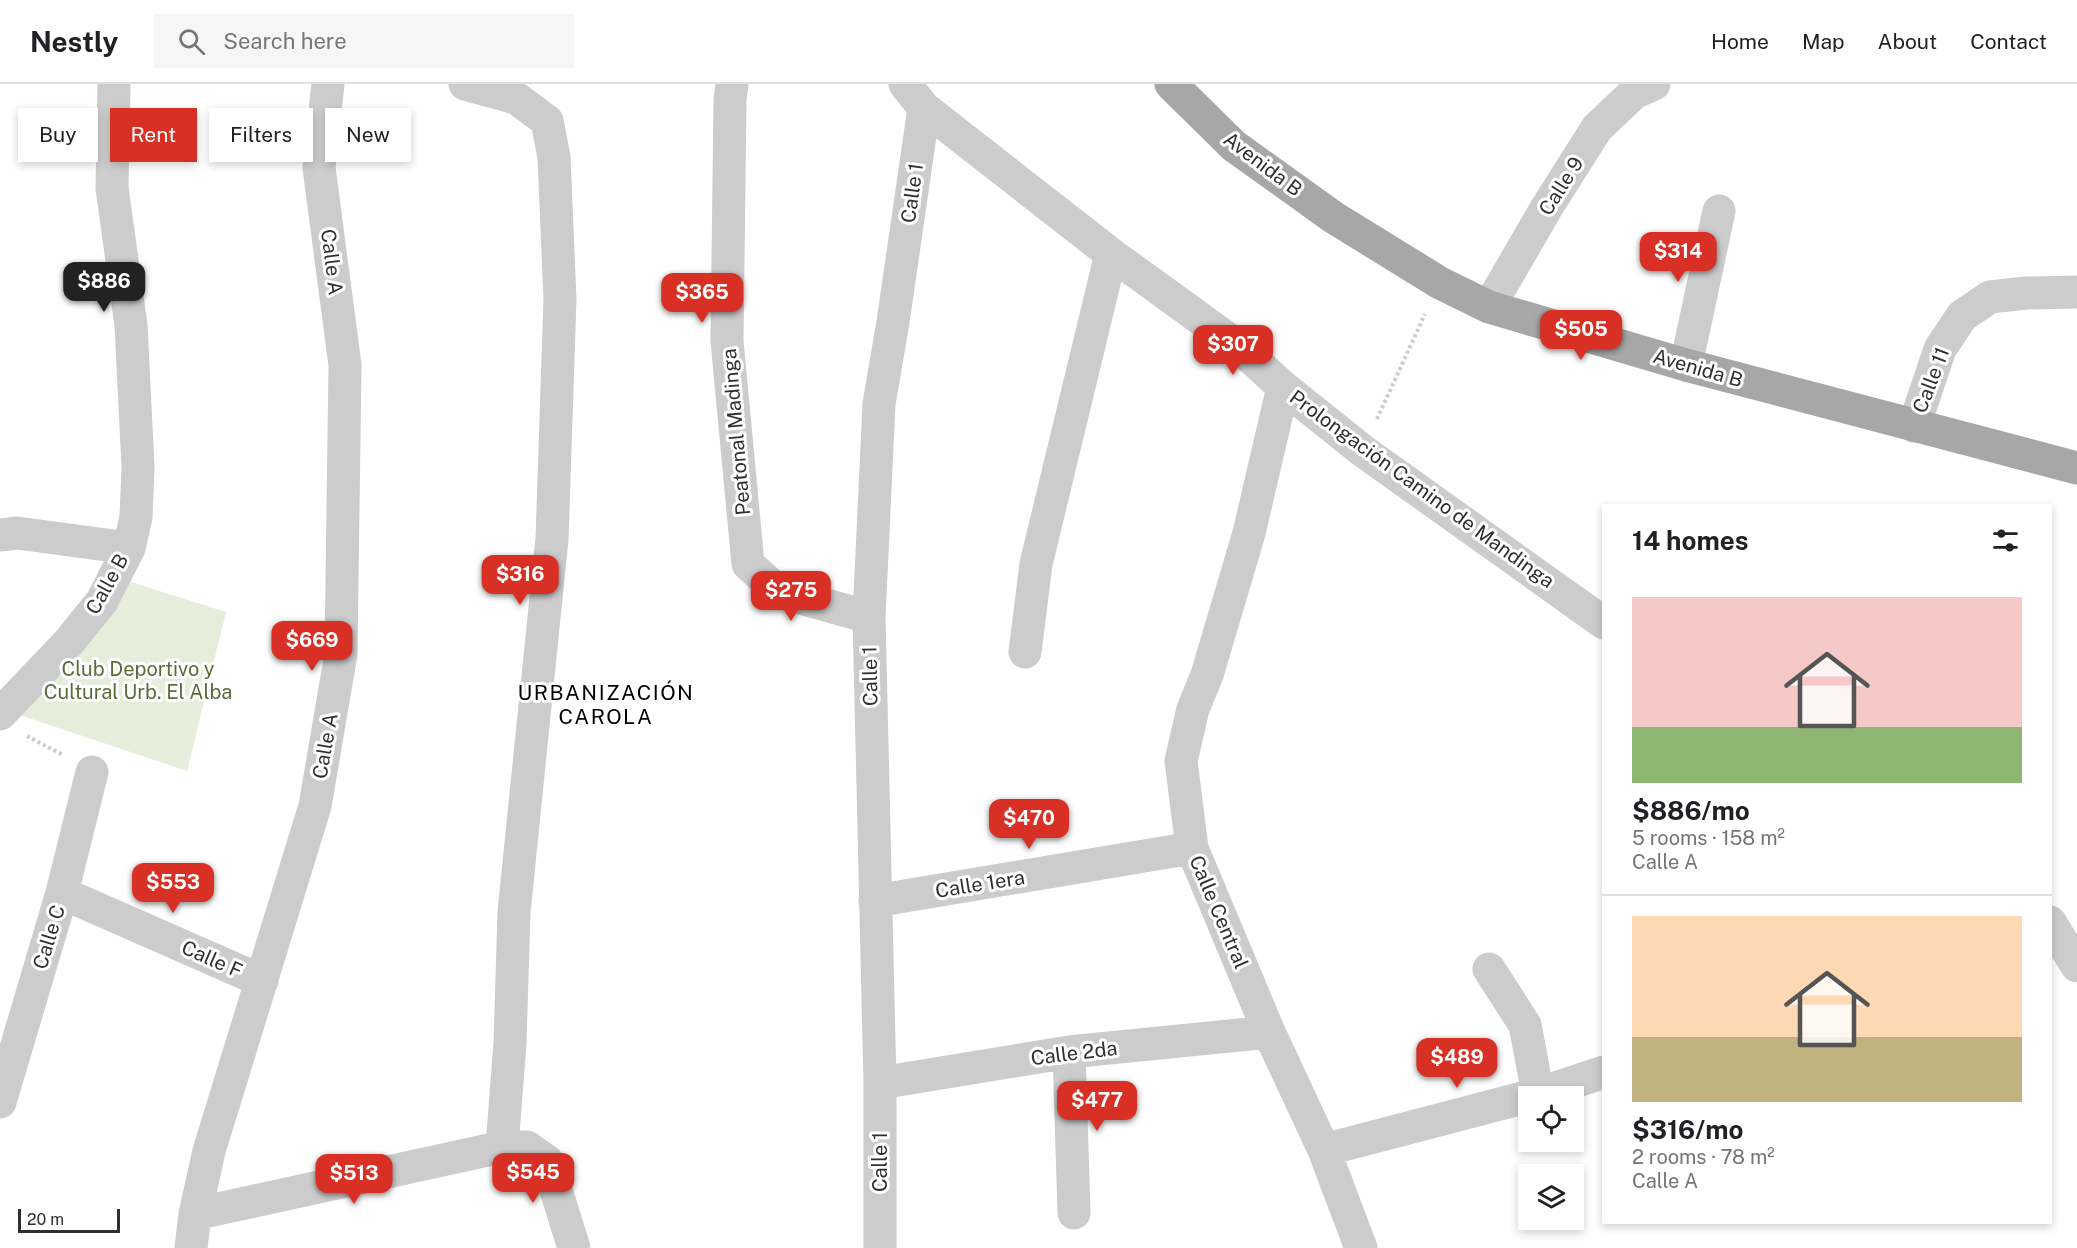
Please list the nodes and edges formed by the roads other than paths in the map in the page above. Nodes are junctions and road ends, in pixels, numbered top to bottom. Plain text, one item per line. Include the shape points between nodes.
1 (114, 84) edge
2 (328, 84) edge
3 (465, 84) edge
4 (732, 84) edge
5 (1171, 84) edge
6 (1654, 84) edge
7 (915, 96) edge
8 (1719, 211) dead end
9 (1111, 254) junction
10 (2077, 292) edge
11 (1489, 307) junction
12 (1686, 365) junction
13 (1283, 387) junction
14 (1914, 426) junction
15 (2077, 468) edge
16 (0, 535) edge
17 (129, 548) junction
18 (868, 617) junction
19 (1602, 622) edge
20 (1025, 652) dead end
21 (10, 723) edge
22 (92, 771) road end
23 (1192, 848) junction
24 (62, 893) junction
25 (875, 901) junction
26 (2052, 925) edge
27 (2077, 966) edge
28 (1489, 969) dead end
29 (262, 981) junction
30 (1269, 1032) junction
31 (1070, 1052) junction
32 (1602, 1073) edge
33 (880, 1083) junction
34 (1536, 1086) edge
35 (1562, 1086) edge
36 (1518, 1099) edge
37 (0, 1102) edge
38 (502, 1147) junction
39 (1324, 1150) junction
40 (1074, 1213) dead end
41 (195, 1214) junction
42 (191, 1248) edge
43 (574, 1248) edge
44 (880, 1248) edge
45 (1361, 1248) edge

1 - 17 street via 112,188 131,325 138,467 136,517
2 - 29 street, Calle A via 320,168 345,365 341,654 315,806
3 - 38 street via 516,98 547,121 554,157 560,299 552,539 514,912
4 - 18 street, Peatonal Madinga via 727,341 748,564 779,592
5 - 11 main road, Avenida B via 1234,146 1333,217 1440,284
6 - 11 street, Calle 9 via 1634,93 1597,128
7 - 9 street, Prolongación Camino de Mandinga
7 - 18 street, Calle 1 via 893,322 879,404
8 - 12 street
9 - 13 street, Prolongación Camino de Mandinga via 1238,346
9 - 20 street via 1036,564
10 - 14 street, Calle 11 via 1990,297 1962,316 1940,349
11 - 12 main road, Avenida B
12 - 14 main road, Avenida B
13 - 19 street, Prolongación Camino de Mandinga via 1363,451
13 - 23 street, Calle Central via 1249,532 1180,760
14 - 15 main road, Avenida B
16 - 17 street, Calle B via 17,533
17 - 21 street, Calle B via 102,602
18 - 25 street, Calle 1
22 - 24 street, Calle C
23 - 25 street, Calle 1era
23 - 30 street, Calle Central
24 - 29 street, Calle F
24 - 37 street, Calle C
25 - 33 street, Calle 1
26 - 27 street
28 - 34 street via 1525,1025
29 - 41 street, Calle A via 209,1151
30 - 31 street, Calle 2da
30 - 39 street, Calle Central
31 - 33 street, Calle 2da
31 - 40 street
32 - 35 street
33 - 44 street, Calle 1
36 - 39 street
38 - 41 street
38 - 43 street via 527,1148 547,1161
39 - 45 street, Calle Central
41 - 42 street, Calle A

